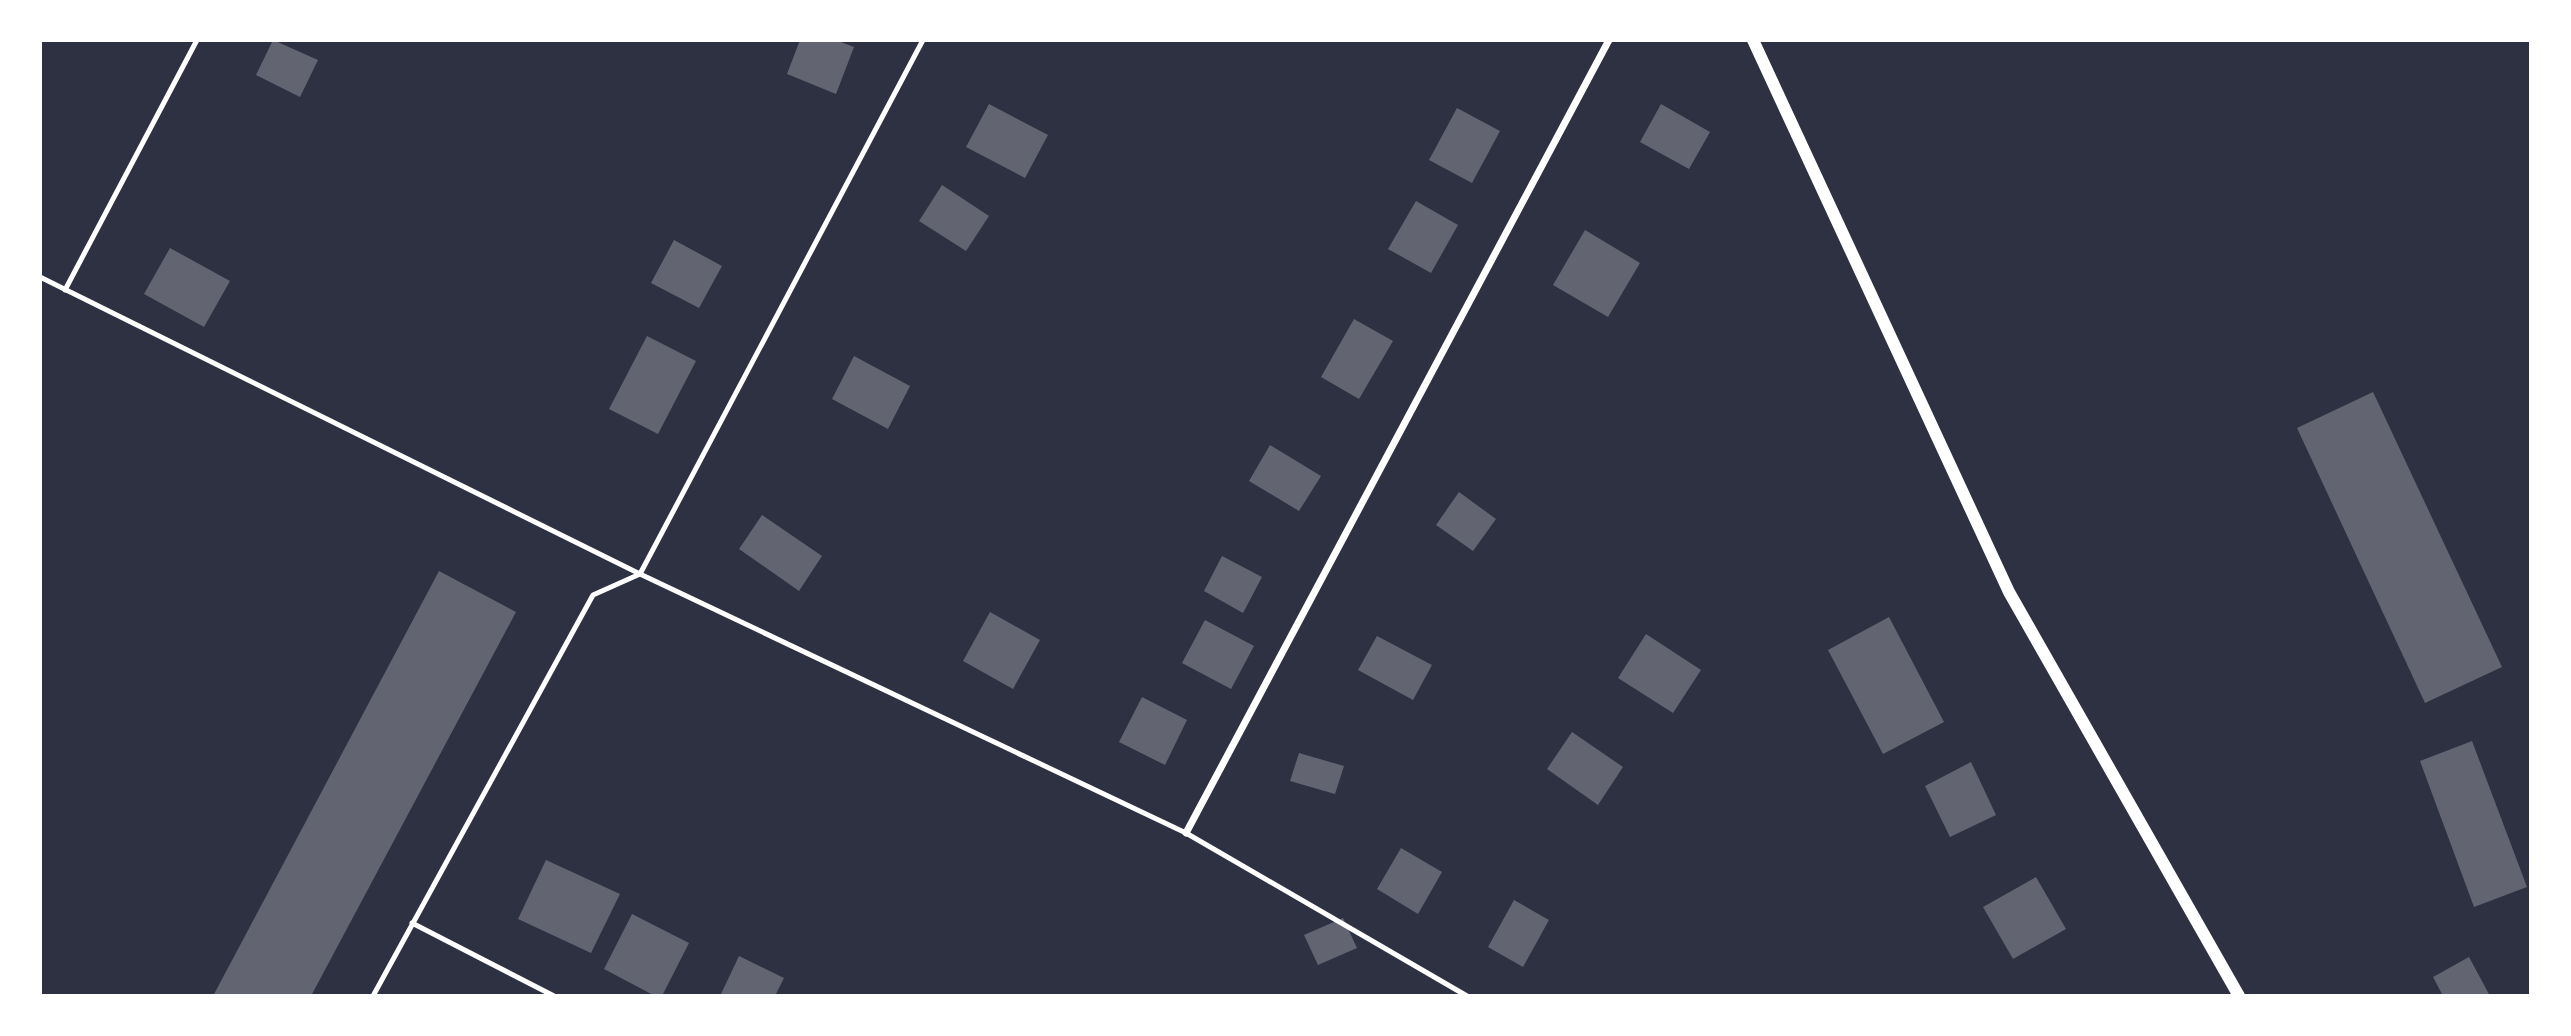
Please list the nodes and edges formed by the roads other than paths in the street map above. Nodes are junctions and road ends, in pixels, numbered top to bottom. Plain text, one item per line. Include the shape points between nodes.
1 (197, 40) edge
2 (923, 40) edge
3 (1609, 40) edge
4 (1754, 40) edge
5 (40, 277) edge
6 (65, 290) junction
7 (640, 574) junction
8 (1186, 833) junction
9 (412, 923) junction
10 (373, 996) edge
11 (554, 996) edge
12 (1467, 996) edge
13 (2239, 996) edge

1 - 6 lane
2 - 7 lane
3 - 8 street
4 - 13 street via 2009,592
5 - 6 lane
6 - 7 lane
7 - 8 lane
7 - 9 lane via 593,595
8 - 12 lane
9 - 10 lane
9 - 11 lane

